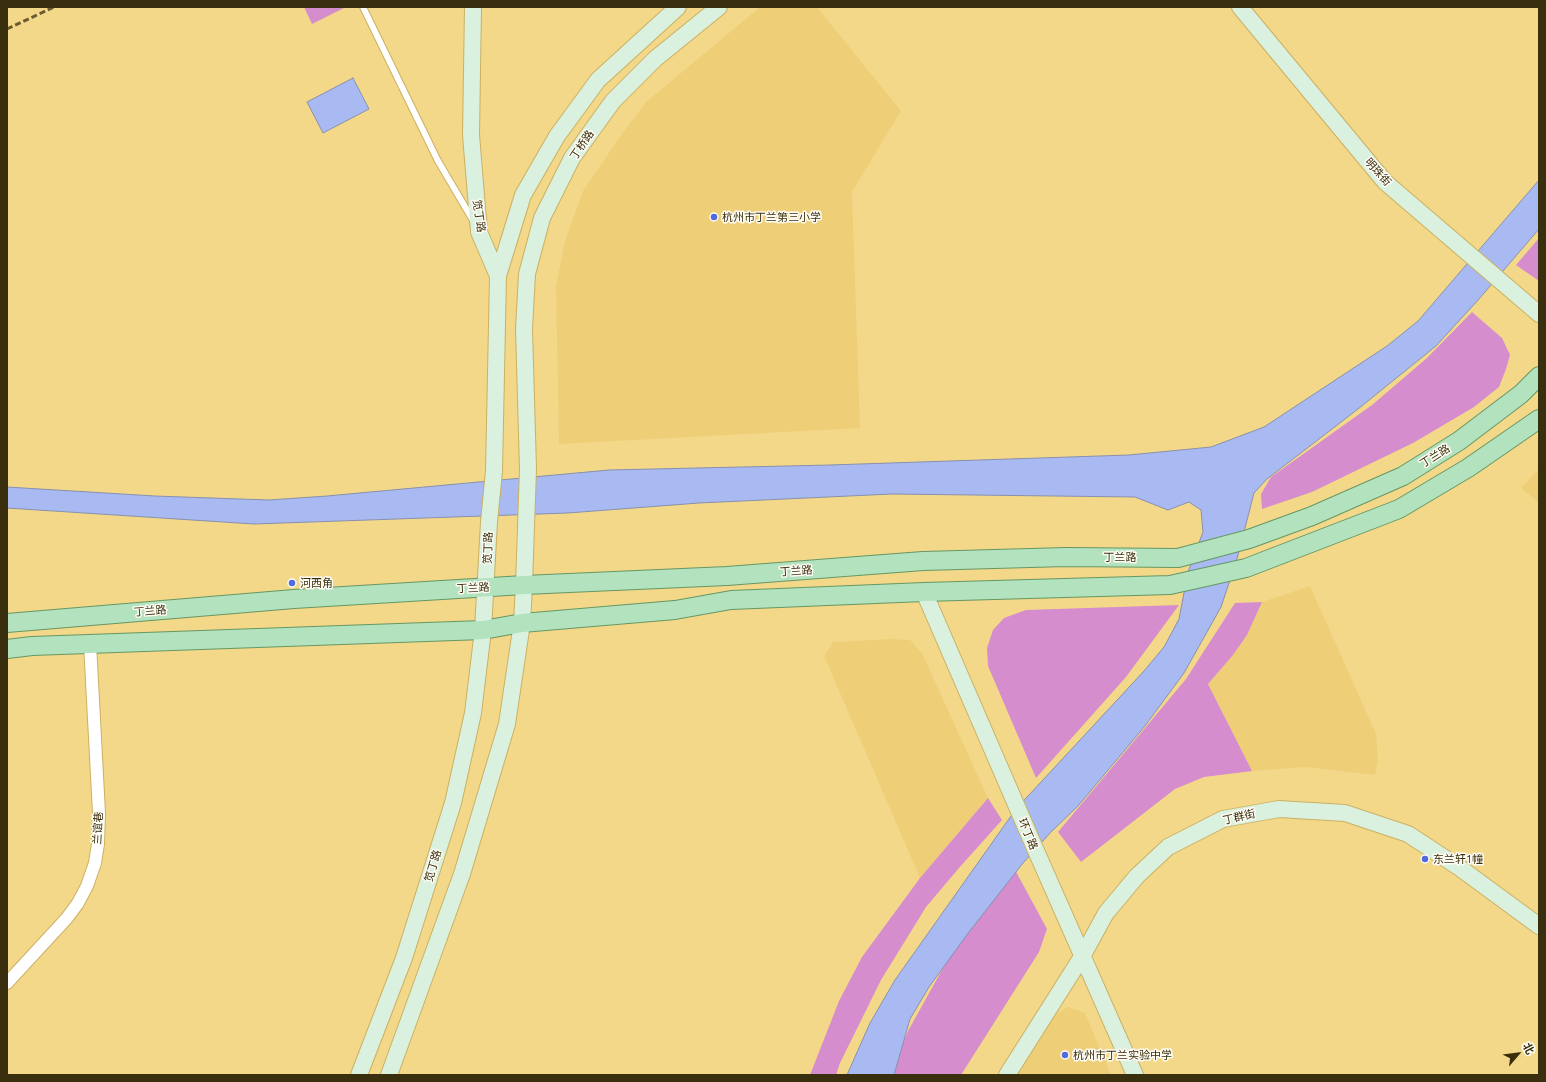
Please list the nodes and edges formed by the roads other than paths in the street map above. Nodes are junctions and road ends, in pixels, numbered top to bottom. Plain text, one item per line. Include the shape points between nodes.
1 (363, 7) edge
2 (473, 7) edge
3 (678, 7) edge
4 (718, 7) edge
5 (1240, 7) edge
6 (479, 232) junction
7 (498, 276) junction
8 (1539, 314) edge
9 (1539, 376) edge
10 (1539, 419) edge
11 (524, 585) junction
12 (486, 588) junction
13 (924, 592) junction
14 (7, 623) edge
15 (522, 623) junction
16 (483, 630) junction
17 (90, 644) junction
18 (7, 649) edge
19 (1539, 926) edge
20 (1083, 955) junction
21 (7, 983) edge
22 (359, 1075) edge
23 (389, 1075) edge
24 (1007, 1075) edge
25 (1135, 1075) edge

1 - 6 lane via 438,162
2 - 6 main road, 笕丁路 via 471,135
3 - 7 main road via 598,80 557,136 523,195
4 - 11 main road, 丁桥路 via 655,59 612,101 572,158 542,218 527,274 524,329 528,469
5 - 8 main road, 明珠街 via 1385,182
6 - 7 main road, 笕丁路
7 - 12 main road, 笕丁路 via 494,471
9 - 11 main road, 丁兰路 via 1521,394 1459,441 1403,476 1312,516 1249,539 1178,558 1066,557 923,562 727,576
10 - 13 main road via 1468,468 1400,509 1246,568 1170,585
11 - 12 main road, 丁兰路
11 - 15 main road
12 - 14 main road, 丁兰路 via 294,599
12 - 16 main road, 笕丁路
13 - 15 main road via 731,600 675,610
13 - 20 main road, 环丁路
15 - 16 main road
15 - 23 main road via 505,732 462,874
16 - 17 main road
16 - 22 main road, 笕丁路 via 473,713 452,803 404,958
17 - 18 main road
17 - 21 street, 兰谊巷 via 100,814 95,863 78,903 49,939
19 - 20 main road, 丁群街 via 1460,868 1408,834 1345,813 1279,809 1223,819 1168,847 1137,876 1106,913
20 - 24 main road, 丁群街
20 - 25 main road, 环丁路

